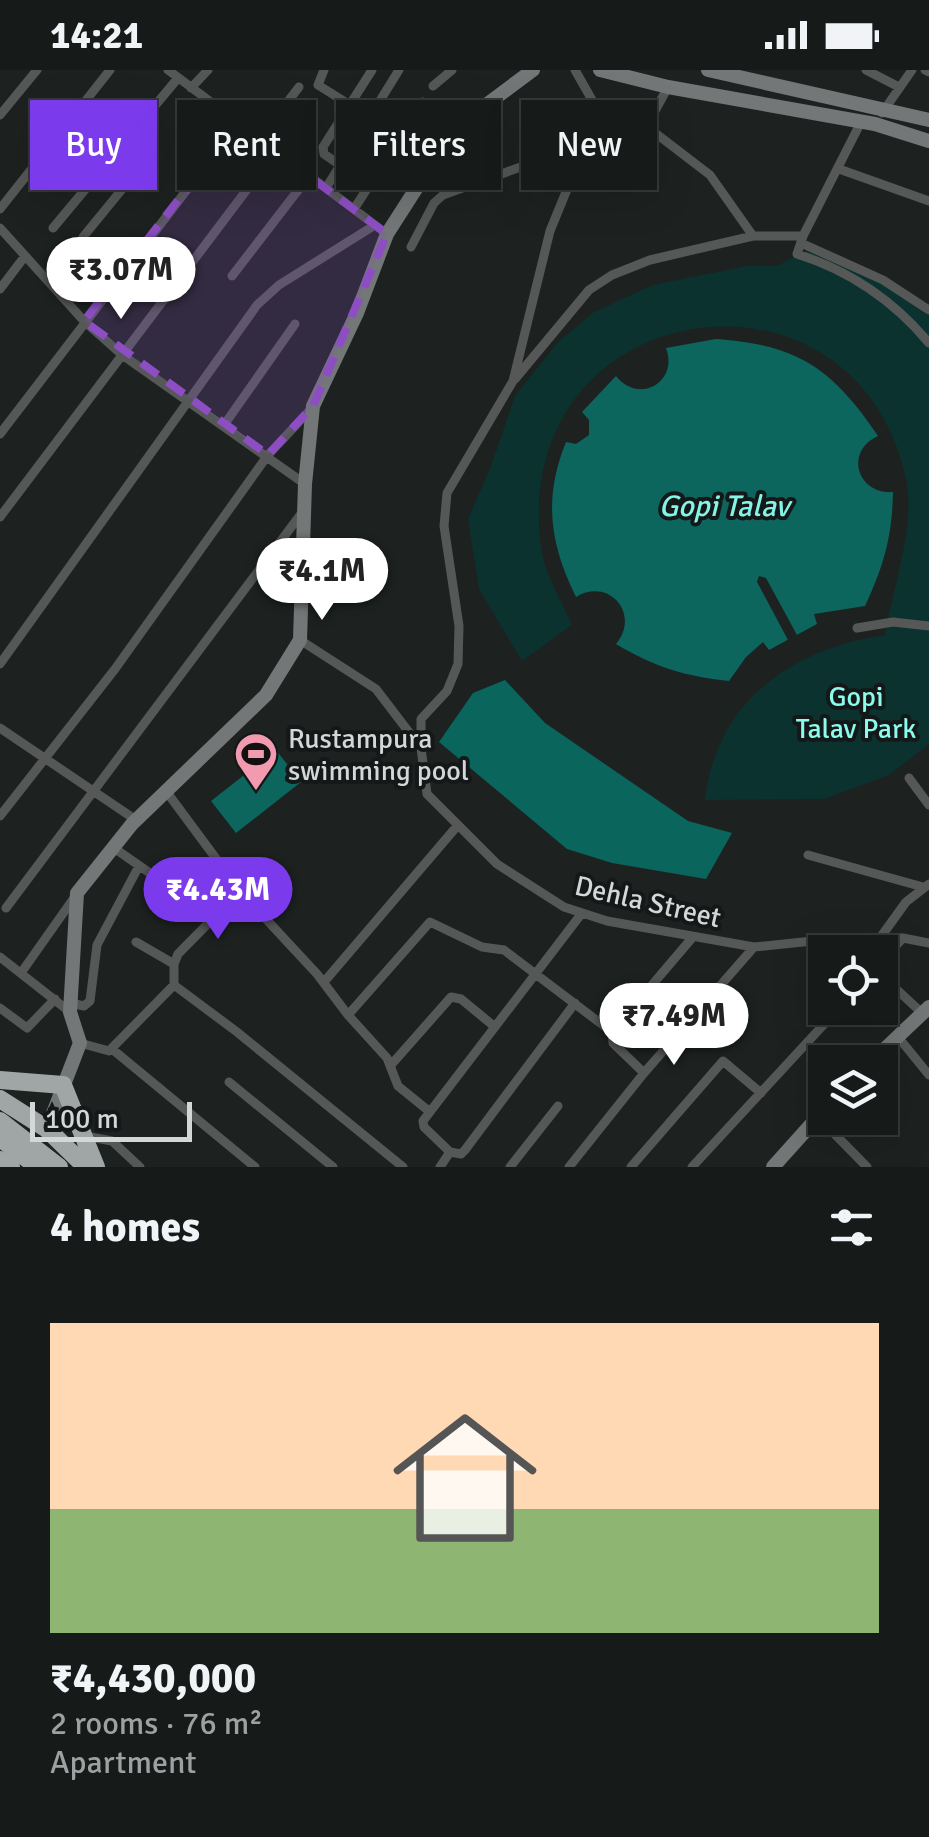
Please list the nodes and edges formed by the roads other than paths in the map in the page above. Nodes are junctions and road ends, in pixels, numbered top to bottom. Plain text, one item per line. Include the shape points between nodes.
1 (37, 70) edge
2 (110, 70) edge
3 (168, 70) edge
4 (208, 70) edge
5 (324, 70) edge
6 (372, 70) edge
7 (399, 70) edge
8 (452, 70) edge
9 (534, 70) edge
10 (575, 70) edge
11 (600, 70) edge
12 (708, 70) edge
13 (866, 70) edge
14 (912, 70) edge
15 (178, 78) junction
16 (433, 86) dead end
17 (668, 86) junction
18 (899, 87) junction
19 (191, 88) junction
20 (298, 88) dead end
21 (86, 100) edge
22 (208, 100) edge
23 (289, 100) edge
24 (342, 100) edge
25 (353, 100) edge
26 (380, 100) edge
27 (592, 100) edge
28 (157, 103) edge
29 (886, 108) junction
30 (0, 115) edge
31 (929, 120) edge
32 (868, 123) junction
33 (336, 128) edge
34 (929, 140) edge
35 (336, 161) edge
36 (521, 167) edge
37 (839, 169) junction
38 (30, 171) edge
39 (336, 171) edge
40 (316, 181) edge
41 (326, 188) junction
42 (85, 190) edge
43 (121, 190) edge
44 (185, 190) edge
45 (247, 190) edge
46 (298, 190) edge
47 (367, 190) edge
48 (567, 190) edge
49 (929, 201) edge
50 (0, 209) edge
51 (354, 210) junction
52 (0, 228) edge
53 (53, 228) dead end
54 (381, 229) junction
55 (753, 236) junction
56 (802, 240) junction
57 (411, 247) dead end
58 (25, 256) junction
59 (119, 275) junction
60 (232, 276) dead end
61 (0, 289) edge
62 (929, 310) edge
63 (84, 321) junction
64 (295, 324) dead end
65 (929, 343) edge
66 (121, 354) junction
67 (513, 381) junction
68 (189, 400) junction
69 (314, 406) junction
70 (224, 425) junction
71 (0, 434) edge
72 (268, 455) junction
73 (305, 484) junction
74 (304, 510) junction
75 (0, 517) edge
76 (929, 626) edge
77 (857, 628) dead end
78 (300, 640) junction
79 (0, 664) edge
80 (0, 728) edge
81 (421, 748) junction
82 (43, 760) junction
83 (909, 778) dead end
84 (94, 791) junction
85 (166, 791) junction
86 (929, 805) edge
87 (0, 816) edge
88 (136, 820) junction
89 (458, 825) junction
90 (114, 848) junction
91 (808, 855) dead end
92 (139, 866) junction
93 (167, 885) dead end
94 (926, 886) edge
95 (240, 891) junction
96 (78, 893) junction
97 (6, 908) dead end
98 (582, 913) junction
99 (882, 935) edge
100 (692, 938) junction
101 (898, 938) edge
102 (903, 938) junction
103 (136, 942) dead end
104 (808, 942) edge
105 (898, 943) edge
106 (929, 944) edge
107 (754, 948) junction
108 (0, 957) edge
109 (174, 964) junction
110 (21, 973) junction
111 (536, 973) junction
112 (324, 982) junction
113 (174, 985) junction
114 (898, 987) edge
115 (55, 1000) junction
116 (575, 1004) junction
117 (0, 1008) edge
118 (71, 1008) junction
119 (927, 1009) edge
120 (348, 1015) junction
121 (823, 1025) edge
122 (495, 1027) junction
123 (612, 1032) junction
124 (898, 1037) junction
125 (80, 1043) junction
126 (889, 1045) edge
127 (112, 1048) junction
128 (391, 1065) junction
129 (644, 1072) junction
130 (929, 1075) edge
131 (0, 1080) edge
132 (229, 1082) dead end
133 (63, 1085) junction
134 (761, 1093) junction
135 (0, 1099) edge
136 (558, 1106) dead end
137 (430, 1112) junction
138 (0, 1121) edge
139 (47, 1129) junction
140 (808, 1130) edge
141 (840, 1135) edge
142 (85, 1136) junction
143 (0, 1138) edge
144 (450, 1152) junction
145 (0, 1160) edge
146 (81, 1162) edge
147 (780, 1164) edge
148 (11, 1167) edge
149 (35, 1167) edge
150 (57, 1167) edge
151 (140, 1167) edge
152 (255, 1167) edge
153 (333, 1167) edge
154 (402, 1167) edge
155 (440, 1167) edge
156 (510, 1167) edge
157 (568, 1167) edge
158 (630, 1167) edge
159 (692, 1167) edge
160 (867, 1167) edge

1 - 30 street
2 - 21 street
3 - 15 street
4 - 19 street
5 - 24 street via 318,85
6 - 25 street
7 - 26 street
8 - 16 street
9 - 54 main road via 455,128
10 - 27 street
11 - 17 main road
12 - 29 main road
13 - 18 street
14 - 18 street
15 - 19 street
15 - 28 street
17 - 32 main road
17 - 55 street via 650,129 710,175
18 - 29 street
19 - 22 street
20 - 23 street
29 - 31 main road
29 - 32 street
32 - 34 main road
32 - 37 street
33 - 35 street via 322,151
36 - 57 street via 443,195
37 - 49 street
37 - 56 street
38 - 50 street
39 - 41 street
40 - 41 street
41 - 51 street
42 - 53 street
43 - 59 street via 83,237
44 - 59 street
45 - 66 street
46 - 60 street
47 - 51 street
48 - 67 street
51 - 54 street
52 - 58 street
54 - 68 street via 264,298
54 - 69 main road via 357,312
55 - 56 street
55 - 67 street via 650,260 598,283
56 - 62 street
56 - 65 street via 797,254 834,266 878,293
58 - 61 street
58 - 63 street
59 - 63 street
63 - 66 street
63 - 71 street
64 - 70 street
66 - 68 street
66 - 75 street
67 - 81 street via 447,492 444,526 459,652 447,692 420,720
68 - 70 street
68 - 79 street
69 - 72 street
69 - 73 main road
70 - 72 street
72 - 73 street
72 - 82 street
73 - 74 main road
74 - 78 main road
74 - 84 street
76 - 77 street
78 - 81 street, Dehla Street via 376,689
78 - 85 main road via 266,695
80 - 82 street
81 - 89 street, Dehla Street via 427,794
82 - 84 street
82 - 87 street
83 - 86 street
84 - 88 street
84 - 97 street
85 - 88 main road
85 - 95 street
88 - 90 main road
89 - 98 street, Dehla Street via 497,864
89 - 112 street
90 - 92 street
90 - 96 main road
91 - 94 street
92 - 93 street
92 - 118 street via 97,944 90,1001
94 - 99 street
95 - 109 street
95 - 112 street
96 - 110 street
96 - 118 main road
98 - 100 street, Dehla Street
98 - 111 street
100 - 107 street, Dehla Street
100 - 123 street
101 - 102 street, Dehla Street
102 - 105 street
102 - 106 street, Dehla Street
103 - 109 street
104 - 107 street, Dehla Street
107 - 129 street
108 - 110 street
109 - 113 street
110 - 115 street
111 - 116 street
111 - 120 street via 504,950 430,922
111 - 122 street
112 - 120 street
113 - 127 street
113 - 154 street
114 - 119 street
115 - 117 street via 27,1028
115 - 118 street
116 - 123 street
116 - 144 street via 466,1150
118 - 125 main road
119 - 124 main road
120 - 128 street
121 - 134 street
122 - 128 street via 450,997
122 - 137 street
123 - 129 street via 612,1043
124 - 126 main road
124 - 130 street
125 - 127 street
125 - 133 main road
127 - 152 street
128 - 137 street via 398,1086
129 - 157 street
131 - 133 highway
132 - 153 street
133 - 139 main road
133 - 142 highway
134 - 158 street via 722,1061
134 - 159 street
135 - 139 highway
136 - 156 street
137 - 144 street via 424,1128
138 - 150 highway, bridge
139 - 146 highway
139 - 149 highway
140 - 147 main road
141 - 160 street
142 - 146 highway
142 - 151 street via 112,1141
143 - 149 highway, bridge
144 - 155 street
145 - 148 highway
146 - 150 main road

